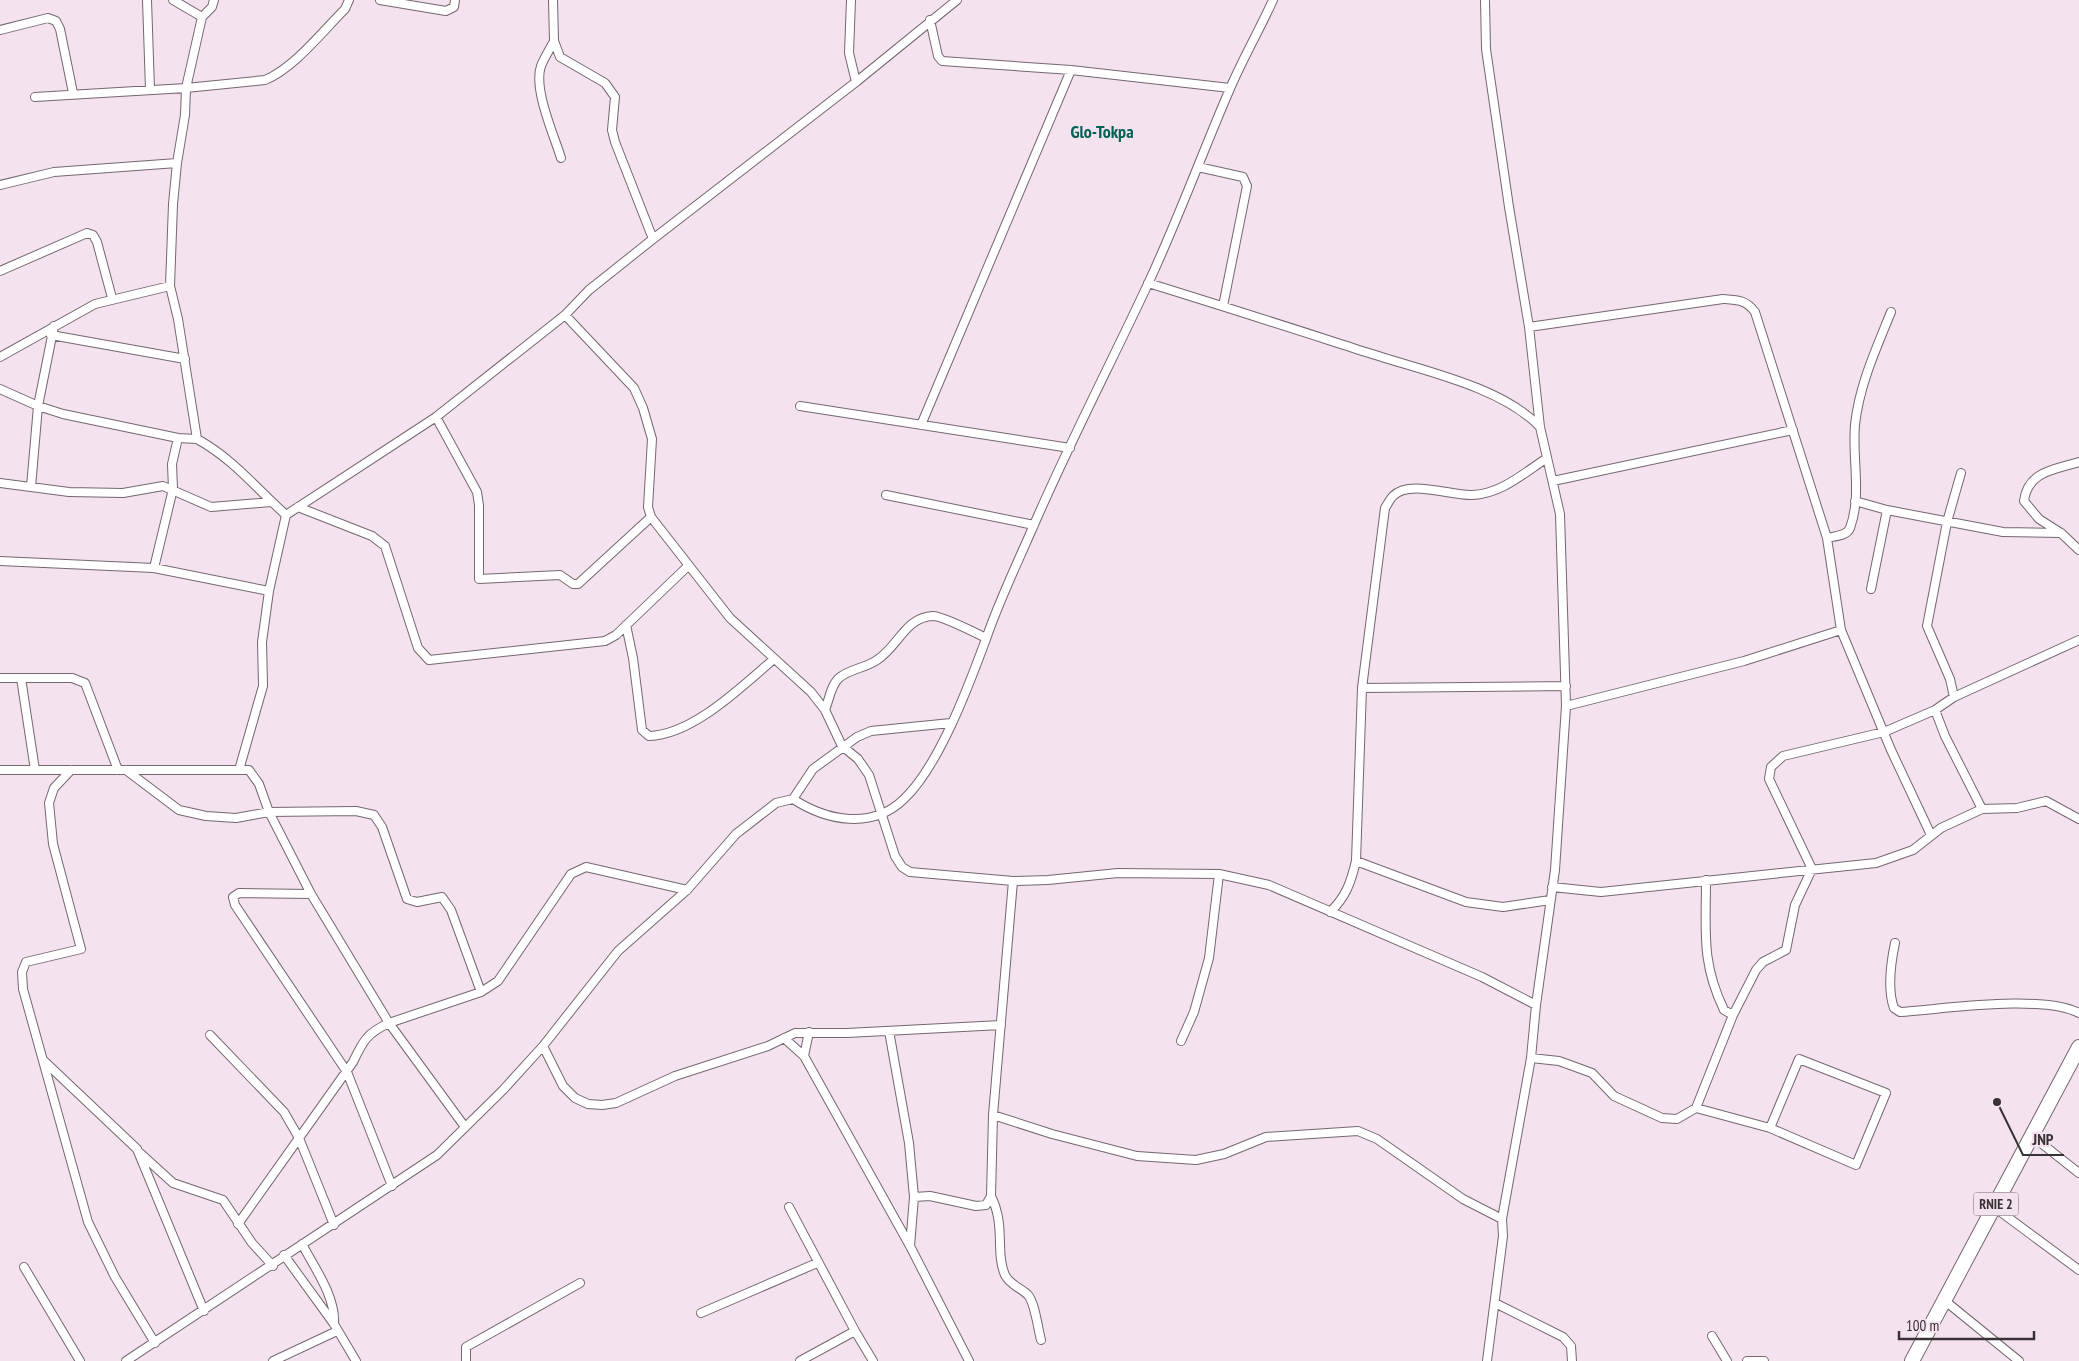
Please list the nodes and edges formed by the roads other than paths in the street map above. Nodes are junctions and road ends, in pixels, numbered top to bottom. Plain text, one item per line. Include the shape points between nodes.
1 (147, 0) edge
2 (173, 0) edge
3 (214, 0) edge
4 (349, 0) edge
5 (380, 0) edge
6 (455, 0) edge
7 (553, 0) edge
8 (851, 0) edge
9 (957, 0) edge
10 (1273, 0) edge
11 (1485, 0) edge
12 (202, 17) junction
13 (930, 20) junction
14 (0, 30) edge
15 (554, 41) junction
16 (1071, 70) junction
17 (856, 82) junction
18 (186, 88) junction
19 (1230, 88) junction
20 (150, 89) junction
21 (73, 93) junction
22 (34, 97) dead end
23 (561, 158) dead end
24 (177, 163) junction
25 (1198, 167) junction
26 (0, 186) edge
27 (653, 239) junction
28 (0, 271) edge
29 (1148, 283) junction
30 (170, 286) junction
31 (112, 298) junction
32 (1223, 306) junction
33 (1891, 312) dead end
34 (565, 315) junction
35 (54, 326) junction
36 (1529, 327) junction
37 (51, 335) junction
38 (0, 357) edge
39 (185, 359) junction
40 (0, 389) edge
41 (38, 406) junction
42 (800, 406) dead end
43 (436, 417) junction
44 (921, 425) junction
45 (1540, 428) junction
46 (1793, 430) junction
47 (178, 438) junction
48 (197, 439) junction
49 (1070, 448) junction
50 (1547, 458) junction
51 (2079, 462) edge
52 (1961, 473) dead end
53 (1553, 481) junction
54 (0, 483) edge
55 (31, 487) junction
56 (172, 489) junction
57 (886, 495) dead end
58 (271, 502) junction
59 (1855, 502) junction
60 (298, 507) junction
61 (1887, 510) junction
62 (286, 515) junction
63 (651, 517) junction
64 (1947, 522) junction
65 (1034, 525) junction
66 (2061, 533) junction
67 (1827, 538) junction
68 (2079, 550) edge
69 (0, 561) edge
70 (688, 566) junction
71 (154, 568) junction
72 (1871, 588) dead end
73 (269, 591) junction
74 (626, 625) junction
75 (1841, 630) junction
76 (986, 638) junction
77 (2079, 640) edge
78 (774, 659) junction
79 (0, 678) edge
80 (21, 678) junction
81 (1566, 686) junction
82 (1362, 688) junction
83 (1954, 697) junction
84 (1566, 706) junction
85 (825, 710) junction
86 (1935, 710) junction
87 (951, 722) junction
88 (1884, 732) junction
89 (842, 746) junction
90 (0, 770) edge
91 (34, 770) junction
92 (71, 770) junction
93 (122, 770) junction
94 (239, 770) junction
95 (793, 799) junction
96 (1982, 809) junction
97 (269, 812) junction
98 (883, 814) junction
99 (2079, 819) edge
100 (1931, 835) junction
101 (1356, 861) junction
102 (1812, 870) junction
103 (1219, 874) junction
104 (1706, 880) junction
105 (1013, 881) junction
106 (1552, 887) junction
107 (687, 890) junction
108 (311, 894) junction
109 (1550, 900) junction
110 (1330, 912) junction
111 (1895, 943) dead end
112 (481, 992) junction
113 (1536, 1005) junction
114 (2079, 1013) edge
115 (1733, 1015) junction
116 (389, 1023) junction
117 (1001, 1025) junction
118 (889, 1031) junction
119 (809, 1032) junction
120 (210, 1035) dead end
121 (784, 1038) junction
122 (1181, 1041) dead end
123 (543, 1046) junction
124 (2079, 1047) edge
125 (804, 1056) junction
126 (1531, 1058) junction
127 (42, 1060) junction
128 (347, 1072) junction
129 (1696, 1108) junction
130 (993, 1115) junction
131 (465, 1127) junction
132 (1770, 1128) junction
133 (2032, 1136) junction
134 (299, 1138) junction
135 (136, 1149) junction
136 (2079, 1173) edge
137 (392, 1186) junction
138 (991, 1196) junction
139 (914, 1197) junction
140 (1994, 1206) junction
141 (789, 1207) dead end
142 (1502, 1219) junction
143 (238, 1224) junction
144 (334, 1225) junction
145 (302, 1244) junction
146 (910, 1246) junction
147 (284, 1255) junction
148 (817, 1263) junction
149 (272, 1266) junction
150 (24, 1267) dead end
151 (2079, 1270) edge
152 (580, 1283) dead end
153 (1944, 1300) junction
154 (1495, 1303) junction
155 (204, 1311) junction
156 (702, 1313) dead end
157 (335, 1327) junction
158 (855, 1331) junction
159 (1712, 1336) dead end
160 (1041, 1340) dead end
161 (155, 1343) junction
162 (80, 1361) edge
163 (126, 1361) edge
164 (273, 1361) edge
165 (356, 1361) edge
166 (466, 1361) edge
167 (800, 1361) edge
168 (873, 1361) edge
169 (969, 1361) edge
170 (1487, 1361) edge
171 (1572, 1361) edge
172 (1727, 1361) edge
173 (1748, 1361) edge
174 (1764, 1361) edge
175 (1912, 1361) edge
176 (2019, 1361) edge

1 - 20 street
2 - 12 street
3 - 12 street
4 - 18 street via 345,9 274,76 265,80
5 - 6 street via 446,11 454,7
7 - 15 street
8 - 17 street via 849,53
9 - 13 street
10 - 19 street
11 - 36 street via 1486,49
12 - 18 street
13 - 16 street via 942,61
13 - 17 street
14 - 21 street via 48,18 56,21
15 - 23 street via 539,76 540,90
15 - 27 street via 560,57 605,83 615,97 614,142
16 - 19 street
16 - 44 street
17 - 27 street
18 - 20 street
18 - 24 street
19 - 25 street
20 - 21 street
21 - 22 street
24 - 26 street via 54,172
24 - 30 street
25 - 29 street
25 - 32 street via 1243,177 1247,186
27 - 34 street via 589,290
28 - 31 street via 87,233 93,235 97,242
29 - 32 street
29 - 49 street
30 - 31 street
30 - 39 street
31 - 35 street
32 - 45 street via 1438,374 1519,408
33 - 59 street via 1866,374 1855,425
34 - 43 street
34 - 63 street via 637,395 652,439 648,508
35 - 37 street
35 - 38 street
36 - 45 street
36 - 46 street via 1723,299 1741,300 1755,312
37 - 39 street
37 - 41 street
39 - 48 street
40 - 41 street
41 - 47 street
41 - 55 street
42 - 44 street
43 - 60 street
43 - 63 street via 477,492 479,579 560,574 578,584
44 - 49 street
45 - 50 street
46 - 53 street
46 - 67 street
47 - 48 street
47 - 56 street via 172,464
48 - 58 street via 235,464
49 - 65 street
50 - 53 street
50 - 82 street via 1492,491 1472,495 1420,489 1402,490 1393,495 1385,508
51 - 66 street via 2038,476 2028,483 2025,494 2027,507
52 - 64 street
53 - 81 street via 1560,514
54 - 55 street
55 - 56 street via 122,493 163,486
56 - 58 street via 211,507
56 - 71 street
57 - 65 street
58 - 62 street
59 - 61 street
59 - 67 street via 1850,529 1846,534
60 - 62 street
60 - 74 street via 372,536 385,546 418,648 429,660 591,644 605,641
61 - 64 street
61 - 72 street
62 - 73 street
63 - 70 street
64 - 66 street via 2003,532
64 - 83 street via 1927,626 1950,679
65 - 76 street
66 - 68 street
67 - 75 street
69 - 71 street
70 - 74 street
70 - 78 street via 730,618
71 - 73 street
73 - 94 street via 262,642 263,686
74 - 78 street via 642,730 649,736 661,736 698,719
75 - 84 street via 1744,661
75 - 88 street
76 - 85 street via 934,616 920,619 909,624 876,661 839,678
76 - 87 street
77 - 83 street
78 - 85 street via 811,692
79 - 80 street
80 - 91 street
80 - 93 street via 72,678 85,683
81 - 82 street
81 - 84 street
82 - 101 street
83 - 86 street
84 - 106 street
85 - 89 street
86 - 88 street
86 - 96 street
87 - 89 street via 871,731
87 - 98 street via 924,777 903,801
88 - 100 street
88 - 102 street via 1783,756 1771,767 1769,779
89 - 95 street via 813,769
89 - 98 street via 858,759 869,775
90 - 91 street
91 - 92 street
92 - 93 street
92 - 127 street via 54,788 49,803 53,844 81,949 26,962 22,972 22,990
93 - 94 street
93 - 97 street via 187,813 236,818
94 - 97 street via 249,770 255,776
95 - 98 street via 810,810 848,820
95 - 107 street via 776,803 736,834
96 - 99 street via 2017,808 2046,801
96 - 100 street
97 - 108 street
97 - 112 street via 356,811 374,815 382,827 407,899 417,902 442,897 451,910
98 - 105 street via 895,856 910,872
100 - 102 street via 1913,850 1892,859
101 - 109 street via 1466,902 1503,906
101 - 110 street via 1342,901
102 - 104 street
102 - 115 street via 1795,905 1786,950 1763,962 1756,970
103 - 105 street via 1118,873
103 - 110 street via 1269,885
103 - 122 street via 1209,958 1194,1012
104 - 106 street via 1601,892
104 - 115 street via 1707,965 1724,1010
105 - 117 street
106 - 109 street
107 - 112 street via 586,867 578,870 571,874 505,973
107 - 123 street via 618,951
108 - 116 street
108 - 128 street via 239,893 233,897 235,905
109 - 113 street
110 - 113 street
111 - 114 street via 1891,960 1891,1000 1900,1012 2042,1004
112 - 116 street
113 - 126 street
115 - 129 street
116 - 128 street via 364,1039
116 - 131 street
117 - 118 street
117 - 130 street
118 - 119 street
118 - 139 street via 909,1143
119 - 121 street via 794,1033
119 - 125 street
120 - 134 street via 284,1112
121 - 123 street via 675,1076 616,1103 602,1105 588,1104 575,1098 562,1086
121 - 125 street
123 - 131 street
124 - 133 highway, RNIE 2 / RNIE 2
125 - 146 street
126 - 129 street via 1559,1061 1592,1073 1614,1096 1662,1118 1677,1119
126 - 142 street
127 - 135 street
127 - 161 street via 88,1222 115,1277
128 - 134 street
128 - 137 street
129 - 132 street
130 - 138 street
130 - 142 street via 1137,1156 1196,1160 1224,1154 1266,1137 1358,1132 1377,1139 1463,1199
131 - 137 street via 437,1155
132 - 132 street via 1799,1059 1886,1093 1856,1165
133 - 136 street
133 - 140 highway, RNIE 2 / RNIE 2
134 - 143 street
134 - 144 street
135 - 143 street via 173,1183 223,1200
135 - 155 street
137 - 144 street
138 - 139 street via 986,1205 976,1206 930,1196
138 - 160 street via 1001,1224 1005,1274 1010,1282 1030,1297
139 - 146 street
140 - 151 street
140 - 153 highway, RNIE 2 / RNIE 2
141 - 148 street
142 - 154 street
143 - 149 street
144 - 145 street
145 - 147 street
145 - 157 street via 335,1313
146 - 169 street
147 - 149 street
147 - 157 street
148 - 156 street
148 - 158 street
149 - 155 street
150 - 162 street
152 - 166 street via 466,1346
153 - 175 highway, RNIE 2 / RNIE 2
153 - 176 street
154 - 170 street
154 - 171 street via 1563,1337 1571,1346
155 - 161 street
157 - 164 street
157 - 165 street
158 - 167 street
158 - 168 street
159 - 172 street
161 - 163 street
173 - 174 street

